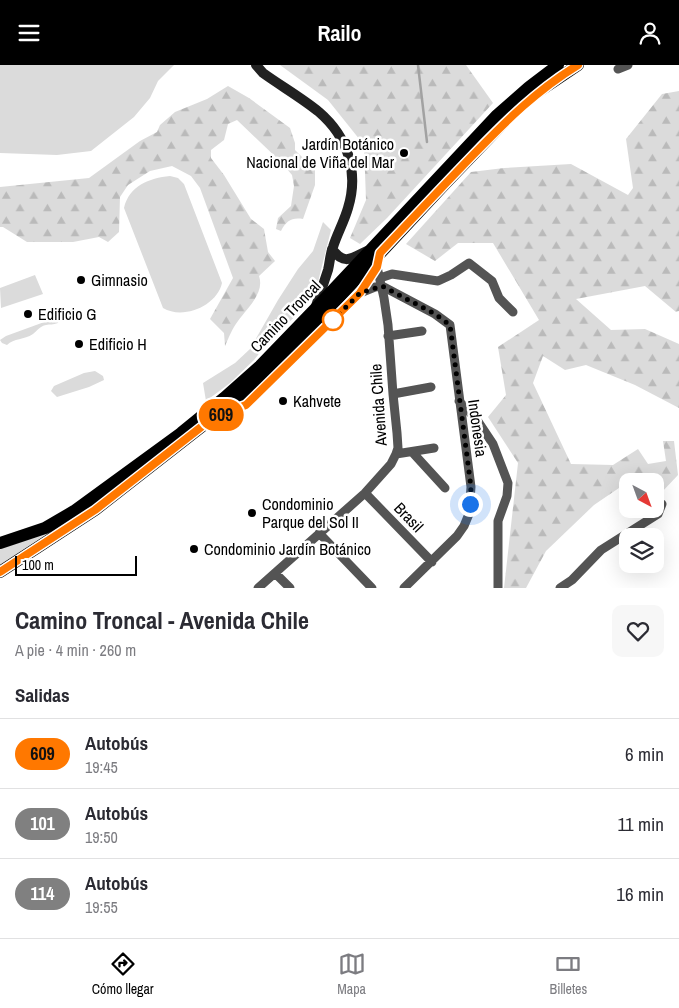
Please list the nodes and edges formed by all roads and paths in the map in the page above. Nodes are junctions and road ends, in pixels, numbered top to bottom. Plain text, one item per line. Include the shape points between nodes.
1 (256, 65) edge
2 (558, 65) edge
3 (578, 65) edge
4 (628, 65) edge
5 (618, 69) dead end
6 (332, 249) junction
7 (376, 251) junction
8 (377, 267) junction
9 (381, 282) junction
10 (360, 293) junction
11 (316, 309) junction
12 (513, 312) dead end
13 (422, 331) dead end
14 (388, 336) junction
15 (431, 387) dead end
16 (393, 395) junction
17 (459, 401) junction
18 (214, 417) junction
19 (434, 448) dead end
20 (413, 453) junction
21 (396, 454) junction
22 (445, 488) dead end
23 (365, 493) junction
24 (653, 518) edge
25 (319, 533) junction
26 (0, 543) edge
27 (432, 562) junction
28 (0, 572) edge
29 (275, 573) junction
30 (258, 588) edge
31 (290, 588) edge
32 (372, 588) edge
33 (404, 588) edge
34 (498, 588) edge
35 (560, 588) edge

1 - 6 main road via 319,112 333,126 349,154 352,193
2 - 7 main road, Camino Troncal via 496,116
3 - 7 main road, Camino Troncal via 512,114
4 - 5 street
6 - 7 main road via 344,259
6 - 11 main road
7 - 8 street, Avenida Chile
7 - 11 main road, Camino Troncal
7 - 18 main road, Camino Troncal via 254,383
8 - 9 street, Avenida Chile
8 - 10 street, Camino Troncal
9 - 10 street, Camino Troncal
9 - 12 street, Camino Troncal via 392,274 438,281 469,263 492,281 499,298
9 - 14 street, Avenida Chile
9 - 17 street, Indonesia via 450,325
10 - 18 street, Camino Troncal via 246,405
11 - 26 main road, Camino Troncal via 260,366 181,433 67,516 30,534
13 - 14 street
14 - 16 street, Avenida Chile
15 - 16 street
16 - 21 street, Avenida Chile
17 - 27 street, Indonesia via 471,487 469,514 457,536
17 - 34 street via 493,444 508,483 498,521
18 - 28 main road, Camino Troncal via 95,510
19 - 20 street
20 - 21 street
20 - 22 street
21 - 23 street, Avenida Chile
23 - 25 street, Avenida Chile
23 - 27 street, Brasil
24 - 35 street via 601,550
25 - 29 street, Avenida Chile
25 - 32 street
27 - 33 street, Indonesia
29 - 30 street, Avenida Chile
29 - 31 street

